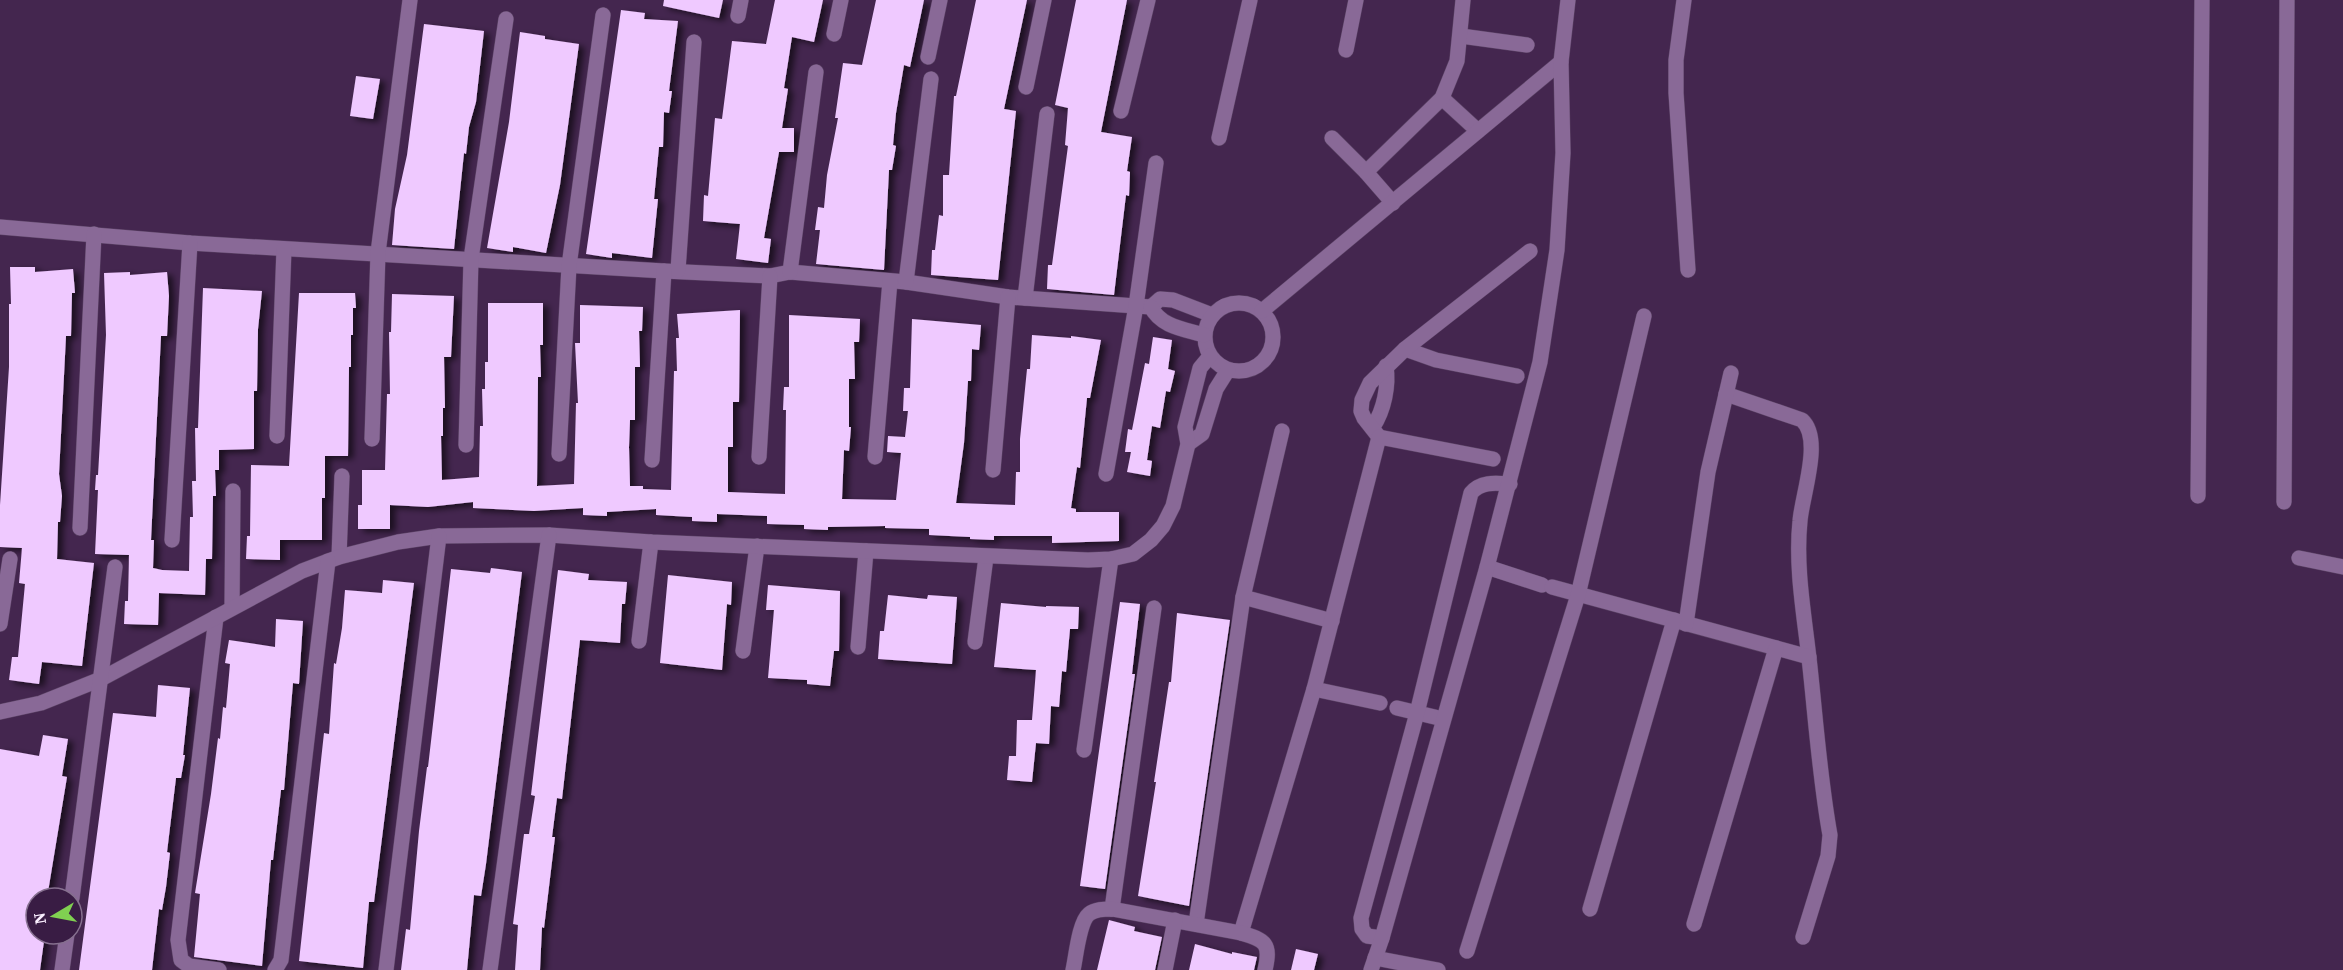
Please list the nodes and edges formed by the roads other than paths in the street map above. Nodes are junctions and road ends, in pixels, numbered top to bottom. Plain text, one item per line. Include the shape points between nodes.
1 (410, 0) edge
2 (741, 0) edge
3 (841, 0) edge
4 (940, 0) edge
5 (1044, 0) edge
6 (1148, 0) edge
7 (1250, 0) edge
8 (1356, 0) edge
9 (1463, 0) edge
10 (1568, 0) edge
11 (1684, 0) edge
12 (2202, 0) edge
13 (2287, 0) edge
14 (603, 15) dead end
15 (738, 16) dead end
16 (506, 20) dead end
17 (834, 34) dead end
18 (1461, 36) junction
19 (694, 42) dead end
20 (1527, 45) dead end
21 (1346, 50) dead end
22 (927, 57) dead end
23 (1561, 62) junction
24 (816, 72) dead end
25 (931, 79) dead end
26 (1026, 87) dead end
27 (1442, 98) junction
28 (1121, 111) dead end
29 (1047, 114) dead end
30 (1478, 131) junction
31 (1219, 138) dead end
32 (1332, 138) dead end
33 (1156, 163) dead end
34 (1366, 172) junction
35 (1393, 203) junction
36 (0, 227) edge
37 (94, 234) junction
38 (190, 243) junction
39 (284, 249) junction
40 (1530, 251) dead end
41 (378, 253) junction
42 (471, 259) junction
43 (569, 266) junction
44 (1688, 270) dead end
45 (671, 271) junction
46 (790, 272) junction
47 (770, 276) junction
48 (898, 281) junction
49 (1008, 297) junction
50 (1024, 298) junction
51 (1136, 306) junction
52 (1151, 307) junction
53 (1262, 311) junction
54 (1212, 315) junction
55 (1644, 316) dead end
56 (1204, 335) junction
57 (1405, 349) junction
58 (1210, 356) junction
59 (1228, 370) junction
60 (1731, 373) dead end
61 (1517, 376) dead end
62 (1726, 394) junction
63 (1282, 431) dead end
64 (1376, 432) junction
65 (277, 436) dead end
66 (372, 439) dead end
67 (1188, 444) junction
68 (466, 445) dead end
69 (559, 454) dead end
70 (759, 457) dead end
71 (875, 457) dead end
72 (1493, 459) dead end
73 (652, 460) dead end
74 (993, 470) dead end
75 (1106, 474) dead end
76 (342, 476) dead end
77 (1510, 484) junction
78 (233, 491) dead end
79 (2198, 496) dead end
80 (2284, 502) dead end
81 (80, 528) dead end
82 (549, 535) junction
83 (439, 536) junction
84 (172, 540) dead end
85 (651, 542) junction
86 (758, 546) junction
87 (866, 551) junction
88 (986, 557) junction
89 (2299, 558) dead end
90 (10, 559) dead end
91 (333, 559) junction
92 (1111, 560) junction
93 (115, 567) dead end
94 (1487, 567) junction
95 (2343, 567) edge
96 (1578, 595) junction
97 (1243, 597) junction
98 (232, 608) junction
99 (1154, 608) dead end
100 (216, 617) junction
101 (1332, 621) junction
102 (1680, 622) junction
103 (0, 624) edge
104 (639, 640) dead end
105 (975, 642) dead end
106 (858, 647) dead end
107 (1776, 648) junction
108 (743, 651) dead end
109 (1809, 657) junction
110 (100, 679) junction
111 (1314, 689) junction
112 (1380, 703) dead end
113 (1397, 708) dead end
114 (0, 712) edge
115 (1417, 713) junction
116 (1443, 719) junction
117 (1084, 750) dead end
118 (74, 886) edge
119 (1112, 909) junction
120 (1590, 909) dead end
121 (1175, 920) junction
122 (1196, 924) junction
123 (1694, 924) dead end
124 (1241, 933) junction
125 (1803, 937) dead end
126 (1382, 938) junction
127 (65, 946) edge
128 (1467, 951) dead end
129 (1373, 964) edge
130 (62, 970) edge
131 (219, 970) edge
132 (275, 970) edge
133 (386, 970) edge
134 (490, 970) edge
135 (1073, 970) edge
136 (1165, 970) edge
137 (1265, 970) edge
138 (1438, 970) edge

1 - 41 street
2 - 15 street
3 - 17 street
4 - 22 street
5 - 26 street
6 - 28 street
7 - 31 street
8 - 21 street
9 - 18 street
10 - 23 street
11 - 44 street via 1676,93
12 - 79 street
13 - 80 street
14 - 43 street
16 - 42 street
18 - 20 street
18 - 27 street
19 - 45 street
23 - 30 street
23 - 77 street via 1563,153 1557,250 1540,362
24 - 46 street
25 - 48 street
27 - 30 street
27 - 34 street
29 - 50 street
30 - 35 street
32 - 34 street
33 - 51 street
34 - 35 street
35 - 53 street
36 - 37 street
37 - 38 street
37 - 81 street
38 - 39 street
38 - 84 street
39 - 41 street
39 - 65 street
40 - 57 street
41 - 42 street
41 - 66 street
42 - 43 street
42 - 68 street
43 - 45 street
43 - 69 street
45 - 47 street
45 - 73 street
46 - 47 street
46 - 48 street
47 - 70 street
48 - 49 street
48 - 71 street
49 - 50 street
49 - 74 street
50 - 51 street
51 - 52 street
51 - 75 street
52 - 54 street via 1160,299 1173,300
52 - 56 street via 1156,318 1167,324
53 - 54 street via 1242,302 1221,307
53 - 59 street via 1273,331 1269,354 1251,370
54 - 56 street
55 - 96 street
56 - 58 street
57 - 61 street via 1436,360
57 - 64 street via 1370,383 1362,400 1364,418
58 - 59 street
58 - 67 street via 1200,368 1185,427
59 - 67 street via 1216,389 1202,434
60 - 62 street
62 - 102 street
62 - 109 street via 1802,420 1808,426 1810,461 1799,549
63 - 97 street
64 - 72 street
64 - 101 street
67 - 92 street via 1173,506 1163,526 1133,554
76 - 91 street
77 - 94 street
77 - 115 street via 1484,484 1471,493
78 - 98 street
82 - 83 street
82 - 85 street
82 - 134 street
83 - 91 street
83 - 133 street
85 - 86 street
85 - 104 street
86 - 87 street
86 - 108 street
87 - 88 street
87 - 106 street
88 - 92 street
88 - 105 street
89 - 95 street
90 - 103 street
91 - 98 street
91 - 132 street via 281,960
92 - 117 street
93 - 110 street
94 - 96 street
94 - 116 street
96 - 102 street
96 - 128 street
97 - 101 street
97 - 122 street
98 - 100 street
99 - 119 street
100 - 110 street
100 - 131 street via 178,940 181,960 189,966
101 - 111 street
102 - 107 street
102 - 120 street
107 - 109 street
107 - 123 street
109 - 125 street via 1830,835 1828,856
110 - 114 street via 41,703
110 - 118 street
111 - 112 street
111 - 124 street
113 - 115 street
115 - 116 street
115 - 126 street via 1361,918 1367,936
116 - 126 street
119 - 121 street
119 - 135 street via 1089,914 1083,923
121 - 122 street
121 - 136 street
122 - 124 street
124 - 137 street via 1265,943
126 - 129 street
127 - 130 street
129 - 138 street

